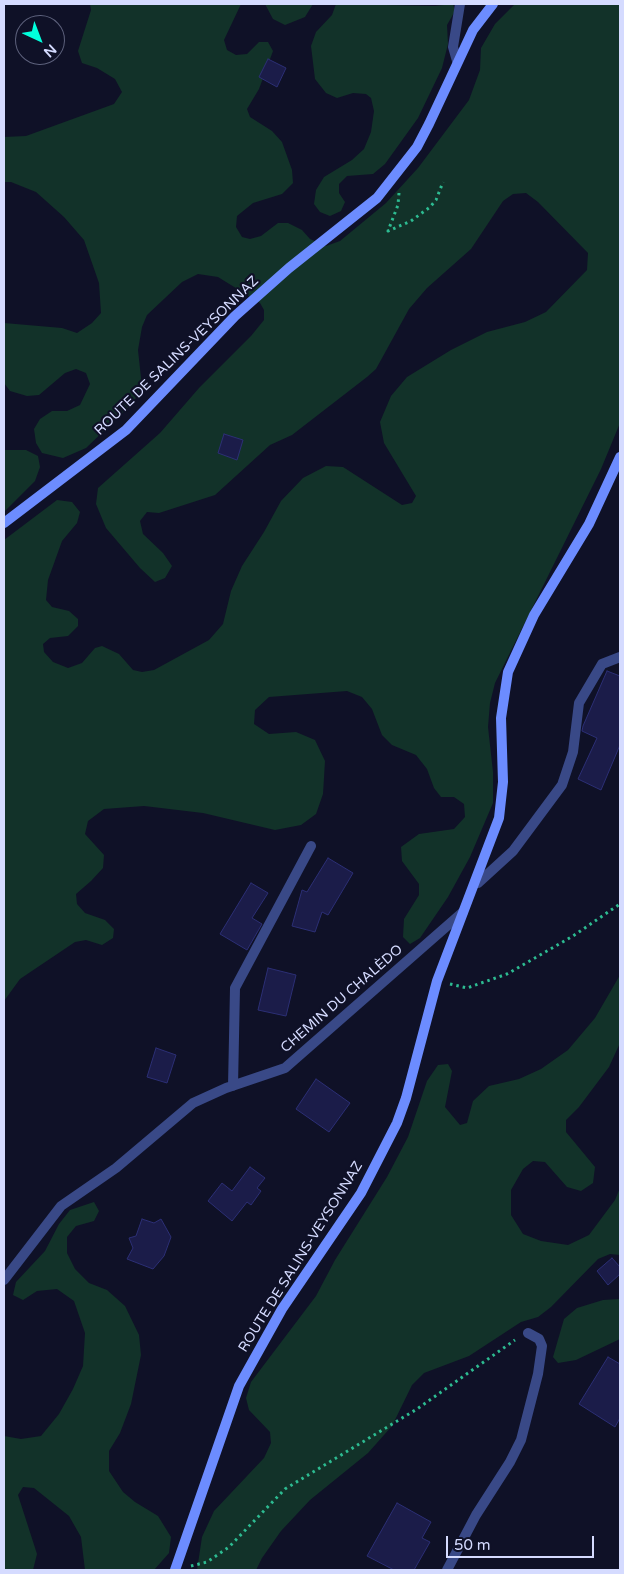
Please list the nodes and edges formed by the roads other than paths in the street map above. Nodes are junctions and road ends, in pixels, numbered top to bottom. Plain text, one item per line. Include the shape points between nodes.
1 (460, 4) edge
2 (494, 4) edge
3 (457, 61) junction
4 (620, 457) edge
5 (4, 523) edge
6 (620, 657) edge
7 (311, 846) dead end
8 (475, 882) junction
9 (462, 912) junction
10 (233, 1086) junction
11 (4, 1280) edge
12 (528, 1333) road end
13 (175, 1569) edge
14 (447, 1570) edge

1 - 3 street via 453,47
2 - 3 street, ROUTE DE SALINS-VEYSONNAZ via 473,30
3 - 5 street, ROUTE DE SALINS-VEYSONNAZ via 429,124 397,175 377,198 235,316 126,430
4 - 8 street, ROUTE DE SALINS-VEYSONNAZ via 589,524 534,615 508,672 501,718 502,808
6 - 8 street via 602,664 579,703 573,752 562,785 513,851 478,883
7 - 10 street via 235,988
8 - 9 street, ROUTE DE SALINS-VEYSONNAZ
9 - 10 street, CHEMIN DU CHALÈDO via 285,1068
9 - 13 street, ROUTE DE SALINS-VEYSONNAZ via 437,981 397,1123 361,1193 282,1309 239,1386
10 - 11 street, CHEMIN DU CHALÈDO via 193,1103 116,1168 61,1206
12 - 14 street via 539,1338 542,1346 521,1440

